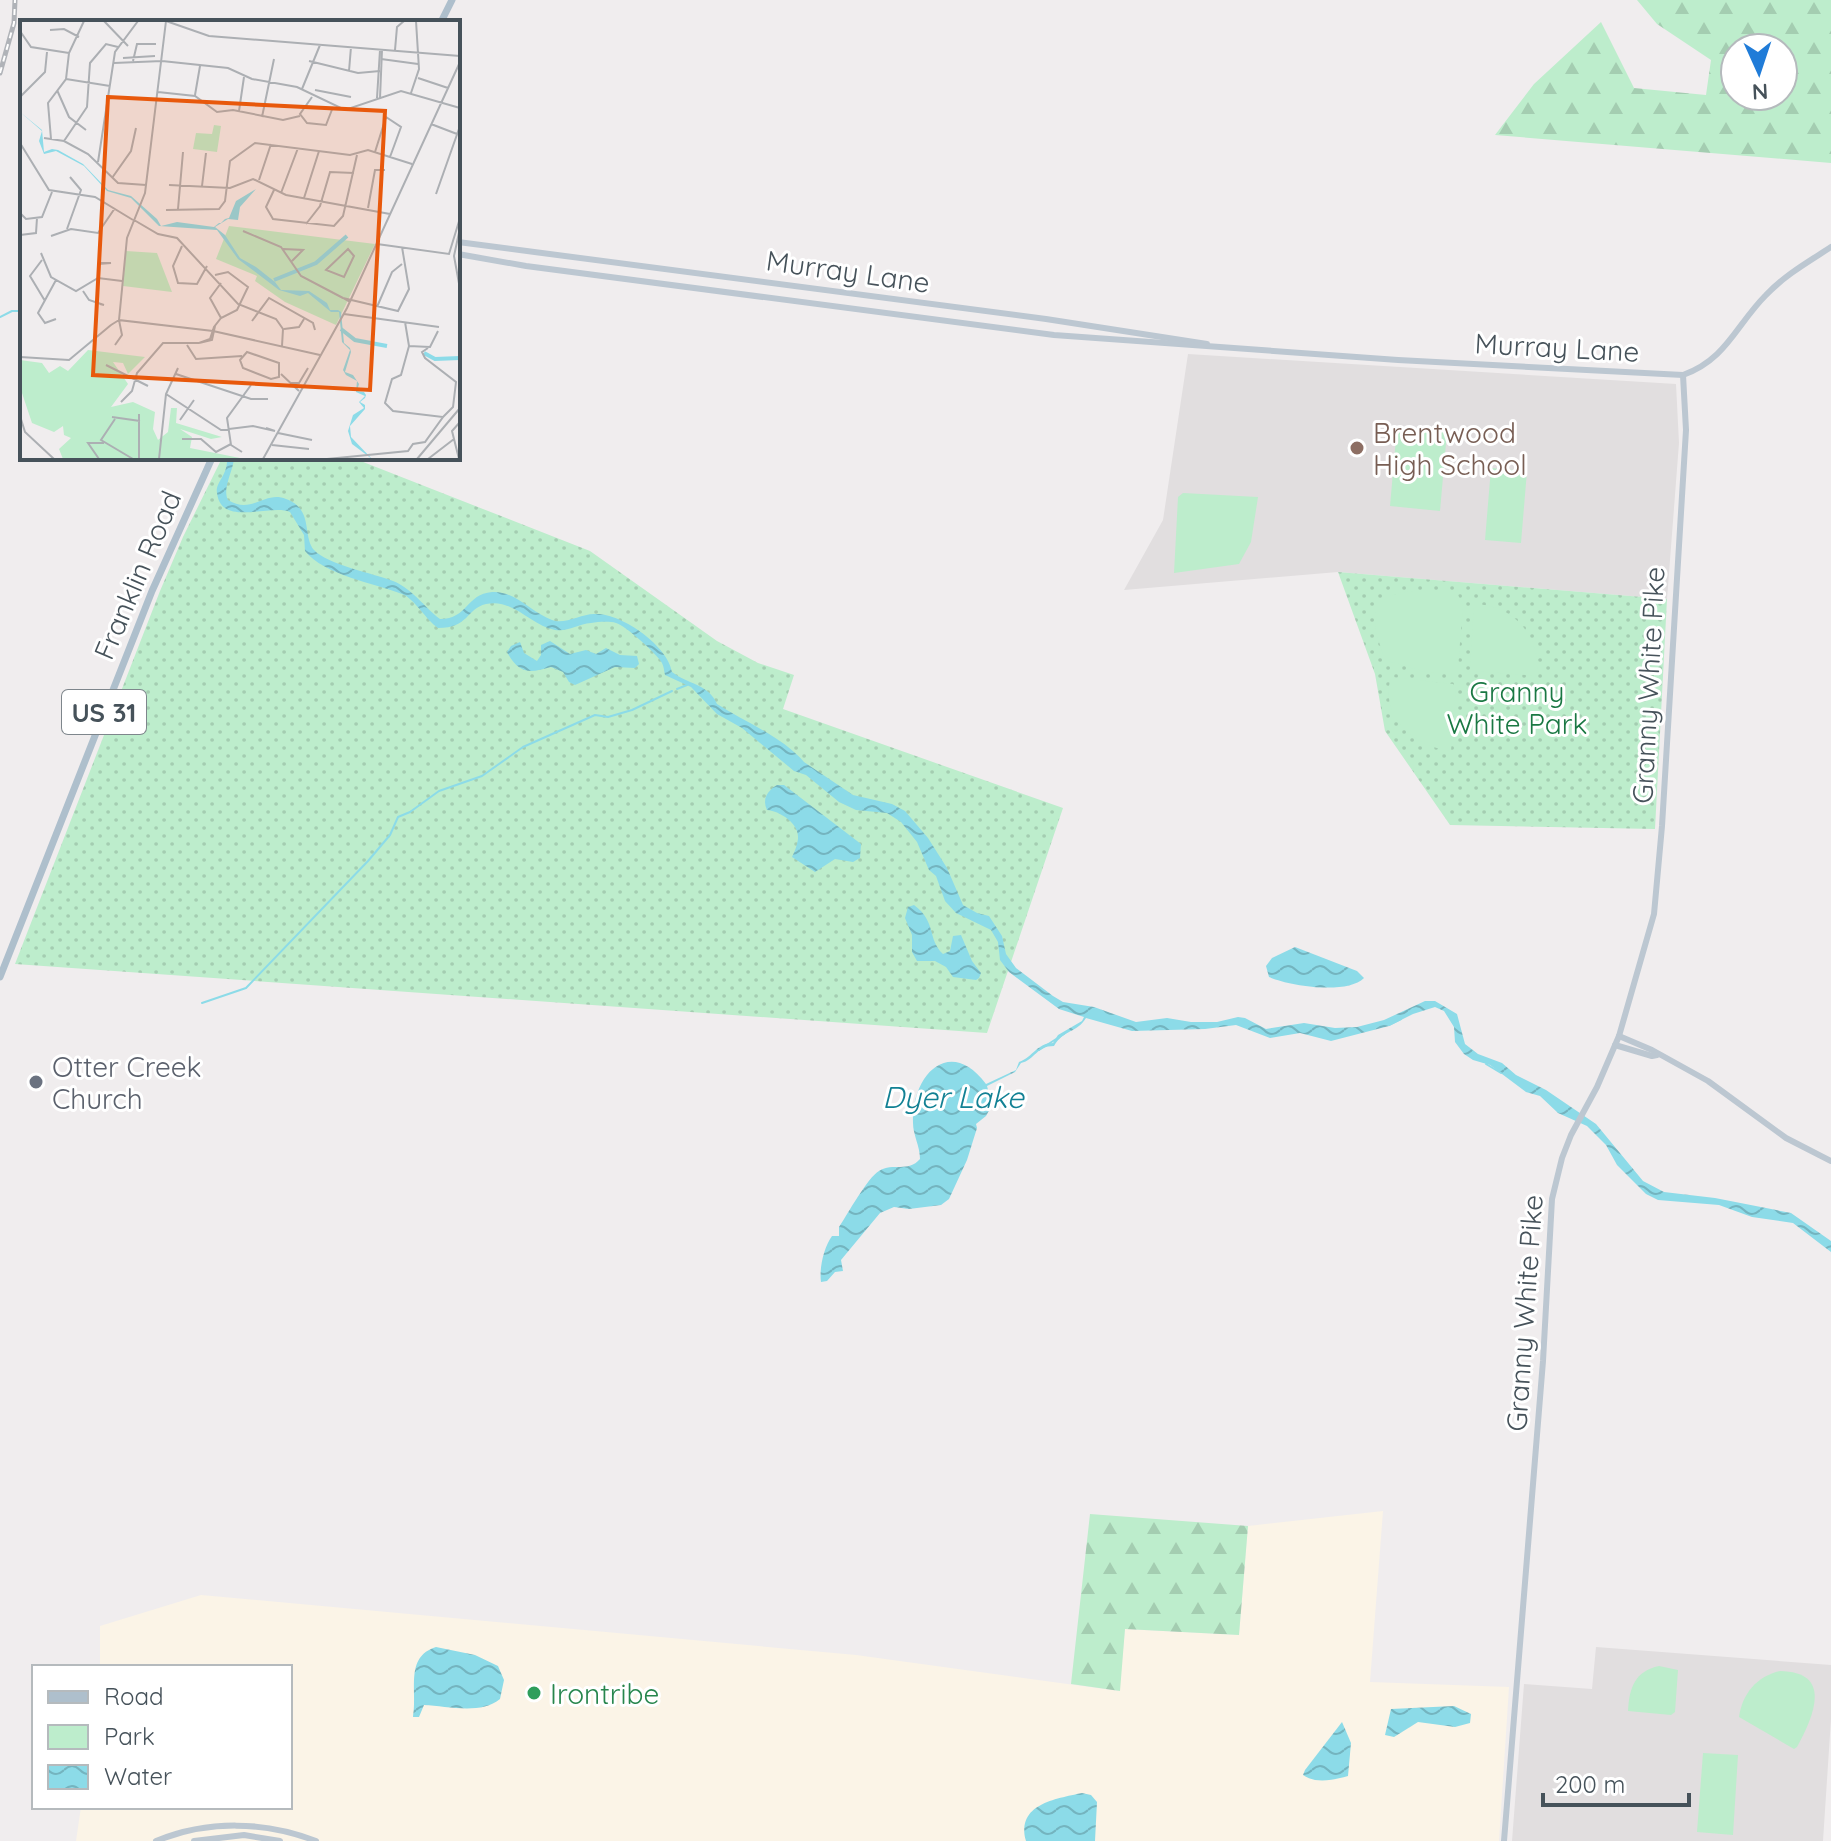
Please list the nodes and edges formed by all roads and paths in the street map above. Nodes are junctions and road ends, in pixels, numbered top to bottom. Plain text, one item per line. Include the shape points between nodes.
1 (452, 0) edge
2 (442, 20) edge
3 (460, 242) edge
4 (1831, 247) edge
5 (460, 254) edge
6 (1231, 348) junction
7 (1683, 375) junction
8 (210, 460) edge
9 (0, 977) edge
10 (1619, 1036) junction
11 (1615, 1045) junction
12 (1657, 1055) junction
13 (1831, 1161) edge
14 (265, 1826) junction
15 (263, 1837) junction
16 (159, 1840) edge
17 (194, 1841) edge
18 (280, 1841) edge
19 (316, 1841) edge
20 (1504, 1841) edge

1 - 2 main road
3 - 6 main road, Murray Lane
4 - 7 main road via 1784,277 1712,360
5 - 6 main road, Murray Lane via 1054,335
6 - 7 main road, Murray Lane
7 - 10 main road, Granny White Pike via 1686,420 1658,881
8 - 9 main road, Franklin Road / US 31 via 152,591
10 - 11 main road, Granny White Pike
10 - 12 main road
11 - 12 main road
11 - 20 main road, Granny White Pike via 1555,1181
12 - 13 main road via 1708,1081 1786,1138
14 - 15 main road
14 - 16 main road via 200,1828
14 - 19 main road
15 - 17 main road
15 - 18 main road

